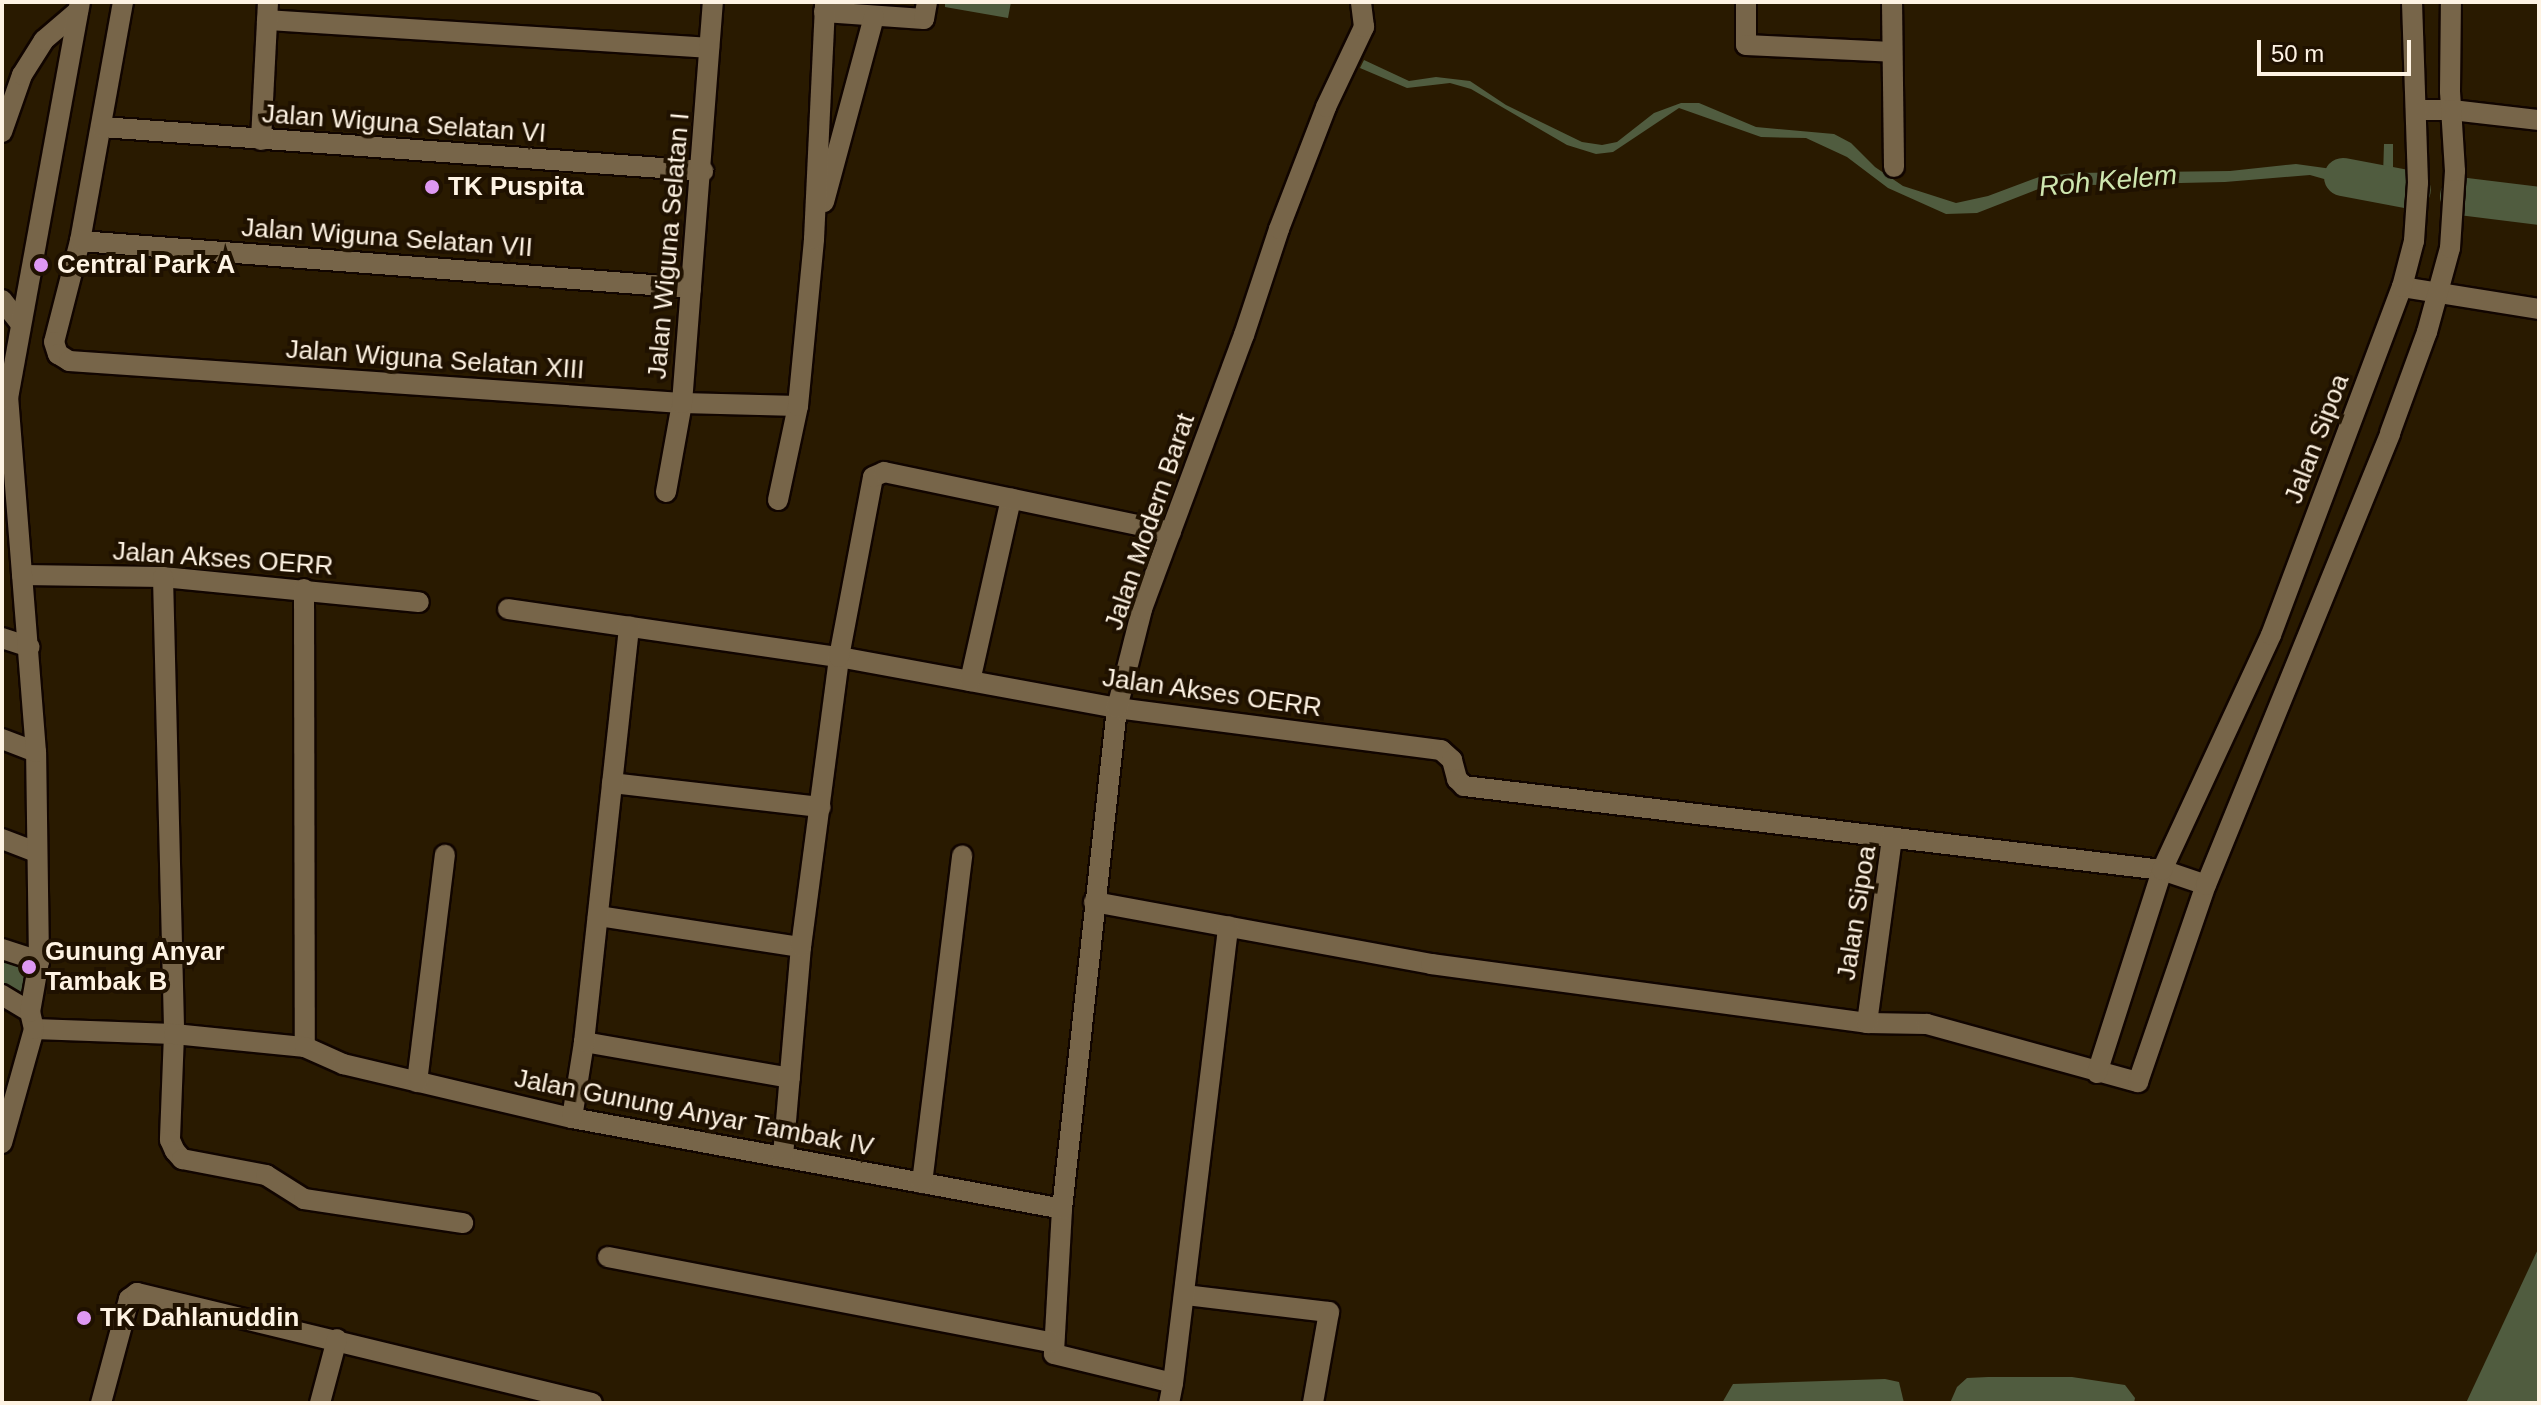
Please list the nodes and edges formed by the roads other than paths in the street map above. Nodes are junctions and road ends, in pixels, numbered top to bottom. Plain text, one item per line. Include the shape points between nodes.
1 (123, 2) edge
2 (713, 2) edge
3 (927, 2) edge
4 (1361, 2) edge
5 (1746, 2) edge
6 (1892, 2) edge
7 (2412, 2) edge
8 (2451, 2) edge
9 (79, 6) edge
10 (824, 7) edge
11 (267, 11) edge
12 (874, 17) junction
13 (709, 48) junction
14 (1892, 52) junction
15 (2416, 110) junction
16 (2452, 110) junction
17 (2539, 120) edge
18 (102, 127) junction
19 (2, 132) edge
20 (261, 140) junction
21 (1894, 167) dead end
22 (703, 171) junction
23 (814, 239) junction
24 (80, 241) junction
25 (2402, 287) junction
26 (691, 288) junction
27 (2436, 295) junction
28 (2, 300) edge
29 (2539, 309) edge
30 (20, 323) junction
31 (5, 397) edge
32 (682, 403) junction
33 (798, 406) junction
34 (9, 487) edge
35 (666, 492) dead end
36 (1011, 499) junction
37 (778, 500) dead end
38 (1171, 532) junction
39 (22, 575) junction
40 (163, 577) junction
41 (304, 589) junction
42 (419, 602) dead end
43 (508, 609) dead end
44 (629, 626) junction
45 (2, 638) edge
46 (30, 647) junction
47 (839, 657) junction
48 (970, 681) junction
49 (1117, 708) junction
50 (2, 739) edge
51 (36, 752) junction
52 (612, 783) junction
53 (821, 807) junction
54 (1892, 838) junction
55 (2, 839) edge
56 (36, 852) junction
57 (445, 855) dead end
58 (962, 855) dead end
59 (2162, 870) junction
60 (2206, 885) junction
61 (1094, 902) junction
62 (598, 916) junction
63 (1228, 926) junction
64 (801, 947) junction
65 (2, 949) edge
66 (39, 961) junction
67 (2, 995) edge
68 (32, 1020) junction
69 (1867, 1023) junction
70 (174, 1034) junction
71 (584, 1042) junction
72 (305, 1047) junction
73 (2097, 1073) junction
74 (790, 1078) junction
75 (417, 1082) junction
76 (572, 1118) junction
77 (2, 1143) edge
78 (783, 1156) junction
79 (922, 1183) junction
80 (1062, 1209) junction
81 (463, 1223) dead end
82 (608, 1257) dead end
83 (1186, 1295) junction
84 (337, 1339) junction
85 (1053, 1343) junction
86 (1171, 1393) edge
87 (101, 1403) edge
88 (320, 1403) edge
89 (592, 1403) edge
90 (1313, 1403) edge

1 - 18 street
2 - 13 street, Jalan Wiguna Selatan I
3 - 12 street via 924,19
4 - 38 street, Jalan Modern Barat via 1364,27 1279,229
5 - 14 street via 1746,45
6 - 14 street
7 - 15 street, Jalan Sipoa
8 - 16 street
9 - 19 street via 44,40 22,75
9 - 30 street
10 - 12 street
10 - 23 street
11 - 13 street
11 - 20 street
12 - 23 street
13 - 22 street, Jalan Wiguna Selatan I
14 - 21 street
15 - 16 street
15 - 25 street, Jalan Sipoa via 2414,241
16 - 17 street
16 - 27 street via 2450,248
18 - 20 street, Jalan Wiguna Selatan VI
18 - 24 street
20 - 22 street, Jalan Wiguna Selatan VI
22 - 26 street, Jalan Wiguna Selatan I
23 - 33 street
24 - 26 street, Jalan Wiguna Selatan VII
24 - 32 street, Jalan Wiguna Selatan XIII via 54,342 58,354 69,361
25 - 27 street
25 - 59 street, Jalan Sipoa via 2271,635
26 - 32 street, Jalan Wiguna Selatan I
27 - 29 street
27 - 60 street via 2390,433
28 - 30 street
30 - 31 street
31 - 34 street
32 - 33 street, Jalan Wiguna Selatan XIII
32 - 35 street, Jalan Wiguna Selatan I
33 - 37 street
34 - 39 street
36 - 38 street
36 - 47 street via 884,472 873,477
36 - 48 street
38 - 49 street, Jalan Modern Barat via 1142,609
39 - 40 street, Jalan Akses OERR
39 - 46 street
40 - 41 street, Jalan Akses OERR
40 - 70 street
41 - 42 street, Jalan Akses OERR
41 - 72 street
43 - 44 street, Jalan Akses OERR
44 - 47 street, Jalan Akses OERR
44 - 52 street
45 - 46 street
46 - 51 street
47 - 48 street, Jalan Akses OERR
47 - 53 street
48 - 49 street, Jalan Akses OERR
49 - 54 street, Jalan Akses OERR via 1441,750 1464,786
49 - 61 street, Jalan Modern Barat
50 - 51 street
51 - 56 street
52 - 53 street
52 - 62 street
53 - 64 street
54 - 59 street, Jalan Sipoa
54 - 69 street, Jalan Sipoa
55 - 56 street
56 - 66 street
57 - 75 street
58 - 79 street
59 - 60 street, Jalan Sipoa
59 - 73 street, Jalan Sipoa
60 - 73 street via 2138,1082
61 - 63 street
61 - 80 street, Jalan Modern Barat
62 - 64 street
62 - 71 street
63 - 69 street via 1431,964
63 - 83 street
64 - 74 street
65 - 66 street
66 - 68 street
67 - 68 street
68 - 70 street, Jalan Gunung Anyar Tambak IV
68 - 77 street
69 - 73 street via 1927,1024
70 - 72 street, Jalan Gunung Anyar Tambak IV
70 - 81 street via 170,1140 182,1159 266,1175 293,1194 317,1202
71 - 74 street
71 - 76 street
72 - 75 street, Jalan Gunung Anyar Tambak IV via 343,1064
74 - 78 street
75 - 76 street, Jalan Gunung Anyar Tambak IV
76 - 78 street, Jalan Gunung Anyar Tambak IV
78 - 79 street, Jalan Gunung Anyar Tambak IV
79 - 80 street, Jalan Gunung Anyar Tambak IV
80 - 85 street
82 - 85 street
83 - 86 street
83 - 90 street via 1329,1312
84 - 87 street via 137,1293 129,1299
84 - 88 street
84 - 89 street
85 - 86 street via 1054,1354

